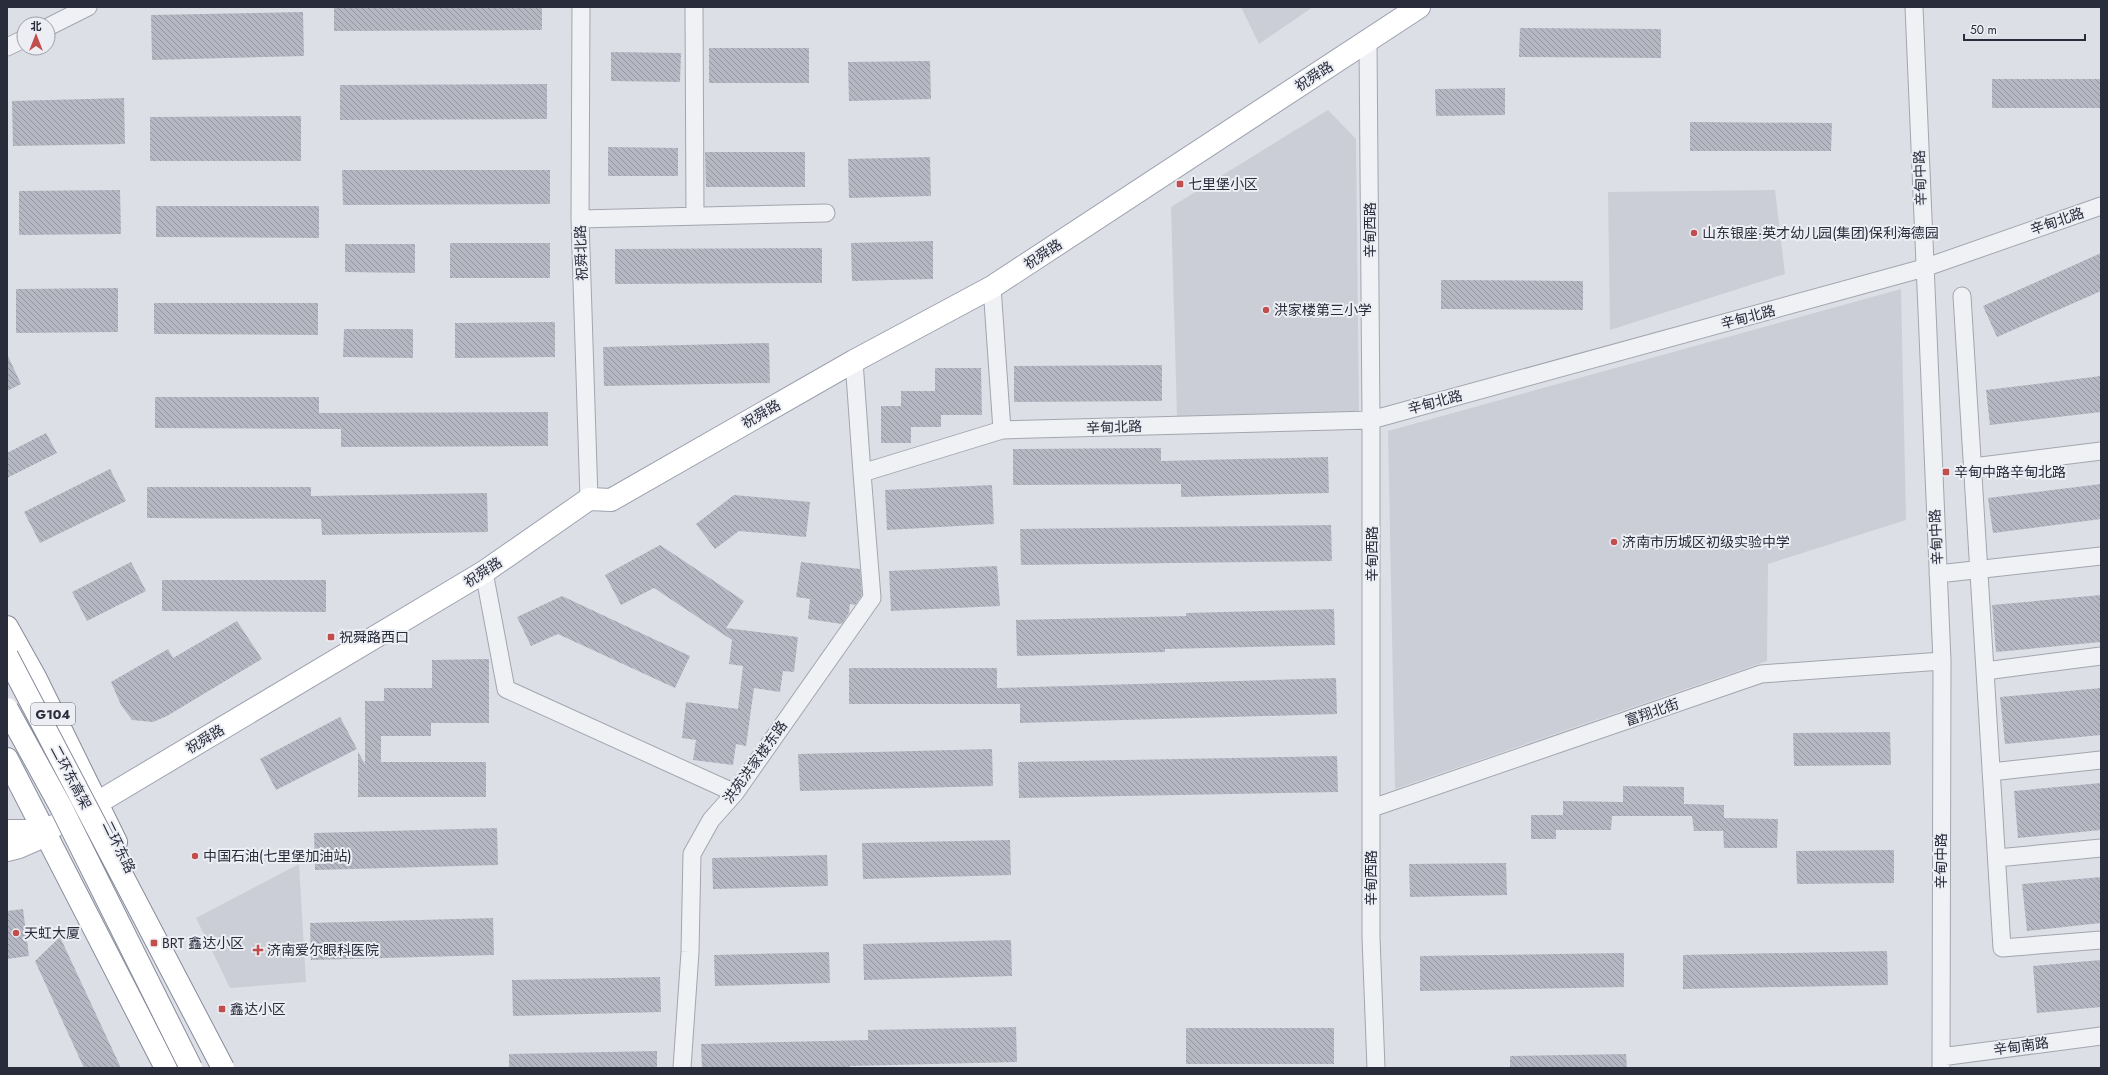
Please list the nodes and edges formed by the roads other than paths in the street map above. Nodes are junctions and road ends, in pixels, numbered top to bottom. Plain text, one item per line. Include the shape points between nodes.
1 (88, 7) edge
2 (580, 7) edge
3 (694, 7) edge
4 (1419, 7) edge
5 (1914, 7) edge
6 (56, 23) edge
7 (1368, 41) junction
8 (2101, 206) edge
9 (826, 213) dead end
10 (695, 216) junction
11 (580, 219) junction
12 (1924, 268) junction
13 (992, 287) junction
14 (1962, 296) dead end
15 (854, 361) junction
16 (1371, 420) junction
17 (1002, 430) junction
18 (2101, 451) edge
19 (1973, 467) junction
20 (862, 473) junction
21 (589, 499) junction
22 (2101, 556) edge
23 (1979, 570) junction
24 (484, 572) junction
25 (1938, 574) junction
26 (7, 627) edge
27 (7, 656) edge
28 (2101, 656) edge
29 (1942, 661) junction
30 (1985, 671) junction
31 (7, 709) edge
32 (7, 759) edge
33 (2101, 760) edge
34 (1991, 772) junction
35 (735, 793) junction
36 (97, 803) junction
37 (1372, 808) junction
38 (7, 831) edge
39 (45, 831) junction
40 (2101, 848) edge
41 (7, 850) edge
42 (1996, 858) junction
43 (2101, 940) edge
44 (2101, 1036) edge
45 (1941, 1062) edge
46 (166, 1068) edge
47 (191, 1068) edge
48 (223, 1068) edge
49 (231, 1068) edge
50 (682, 1068) edge
51 (1376, 1068) edge

1 - 6 street
2 - 11 street, 祝舜北路
3 - 10 street
4 - 7 main road, 祝舜路
5 - 12 street, 辛甸中路
7 - 13 main road, 祝舜路
7 - 16 street, 辛甸西路
8 - 12 street, 辛甸北路
9 - 10 street
10 - 11 street
11 - 21 street, 祝舜北路
12 - 16 street, 辛甸北路
12 - 25 street, 辛甸中路
13 - 15 main road, 祝舜路
13 - 17 street
14 - 19 street
15 - 20 street
15 - 21 main road, 祝舜路 via 611,500
16 - 17 street, 辛甸北路
16 - 37 street, 辛甸西路
17 - 20 street, 辛甸北路
18 - 19 street
19 - 23 street
20 - 35 street, 洪苑洪家楼东路 via 872,598
21 - 24 main road, 祝舜路
22 - 23 street
23 - 25 street
23 - 30 street
24 - 35 street via 506,689
24 - 36 main road, 祝舜路
25 - 29 street, 辛甸中路
26 - 36 main road, 二环东路 / G104 via 35,677
27 - 48 main road, 二环东高架, bridge
28 - 30 street
29 - 37 street, 富翔北街 via 1761,674
29 - 45 street, 辛甸中路
30 - 34 street
31 - 47 main road, 二环东高架, bridge via 61,807
32 - 39 main road
33 - 34 street
34 - 42 street
35 - 50 street, 洪苑洪家楼东路 via 711,820 692,854 690,952
36 - 39 main road, 祝舜路
36 - 49 main road, 二环东路 / G104
37 - 51 street, 辛甸西路 via 1371,937
38 - 39 main road
39 - 41 main road, 祝舜路 via 35,840
39 - 46 main road
40 - 42 street
42 - 43 street via 2002,948
44 - 45 street, 辛甸南路

